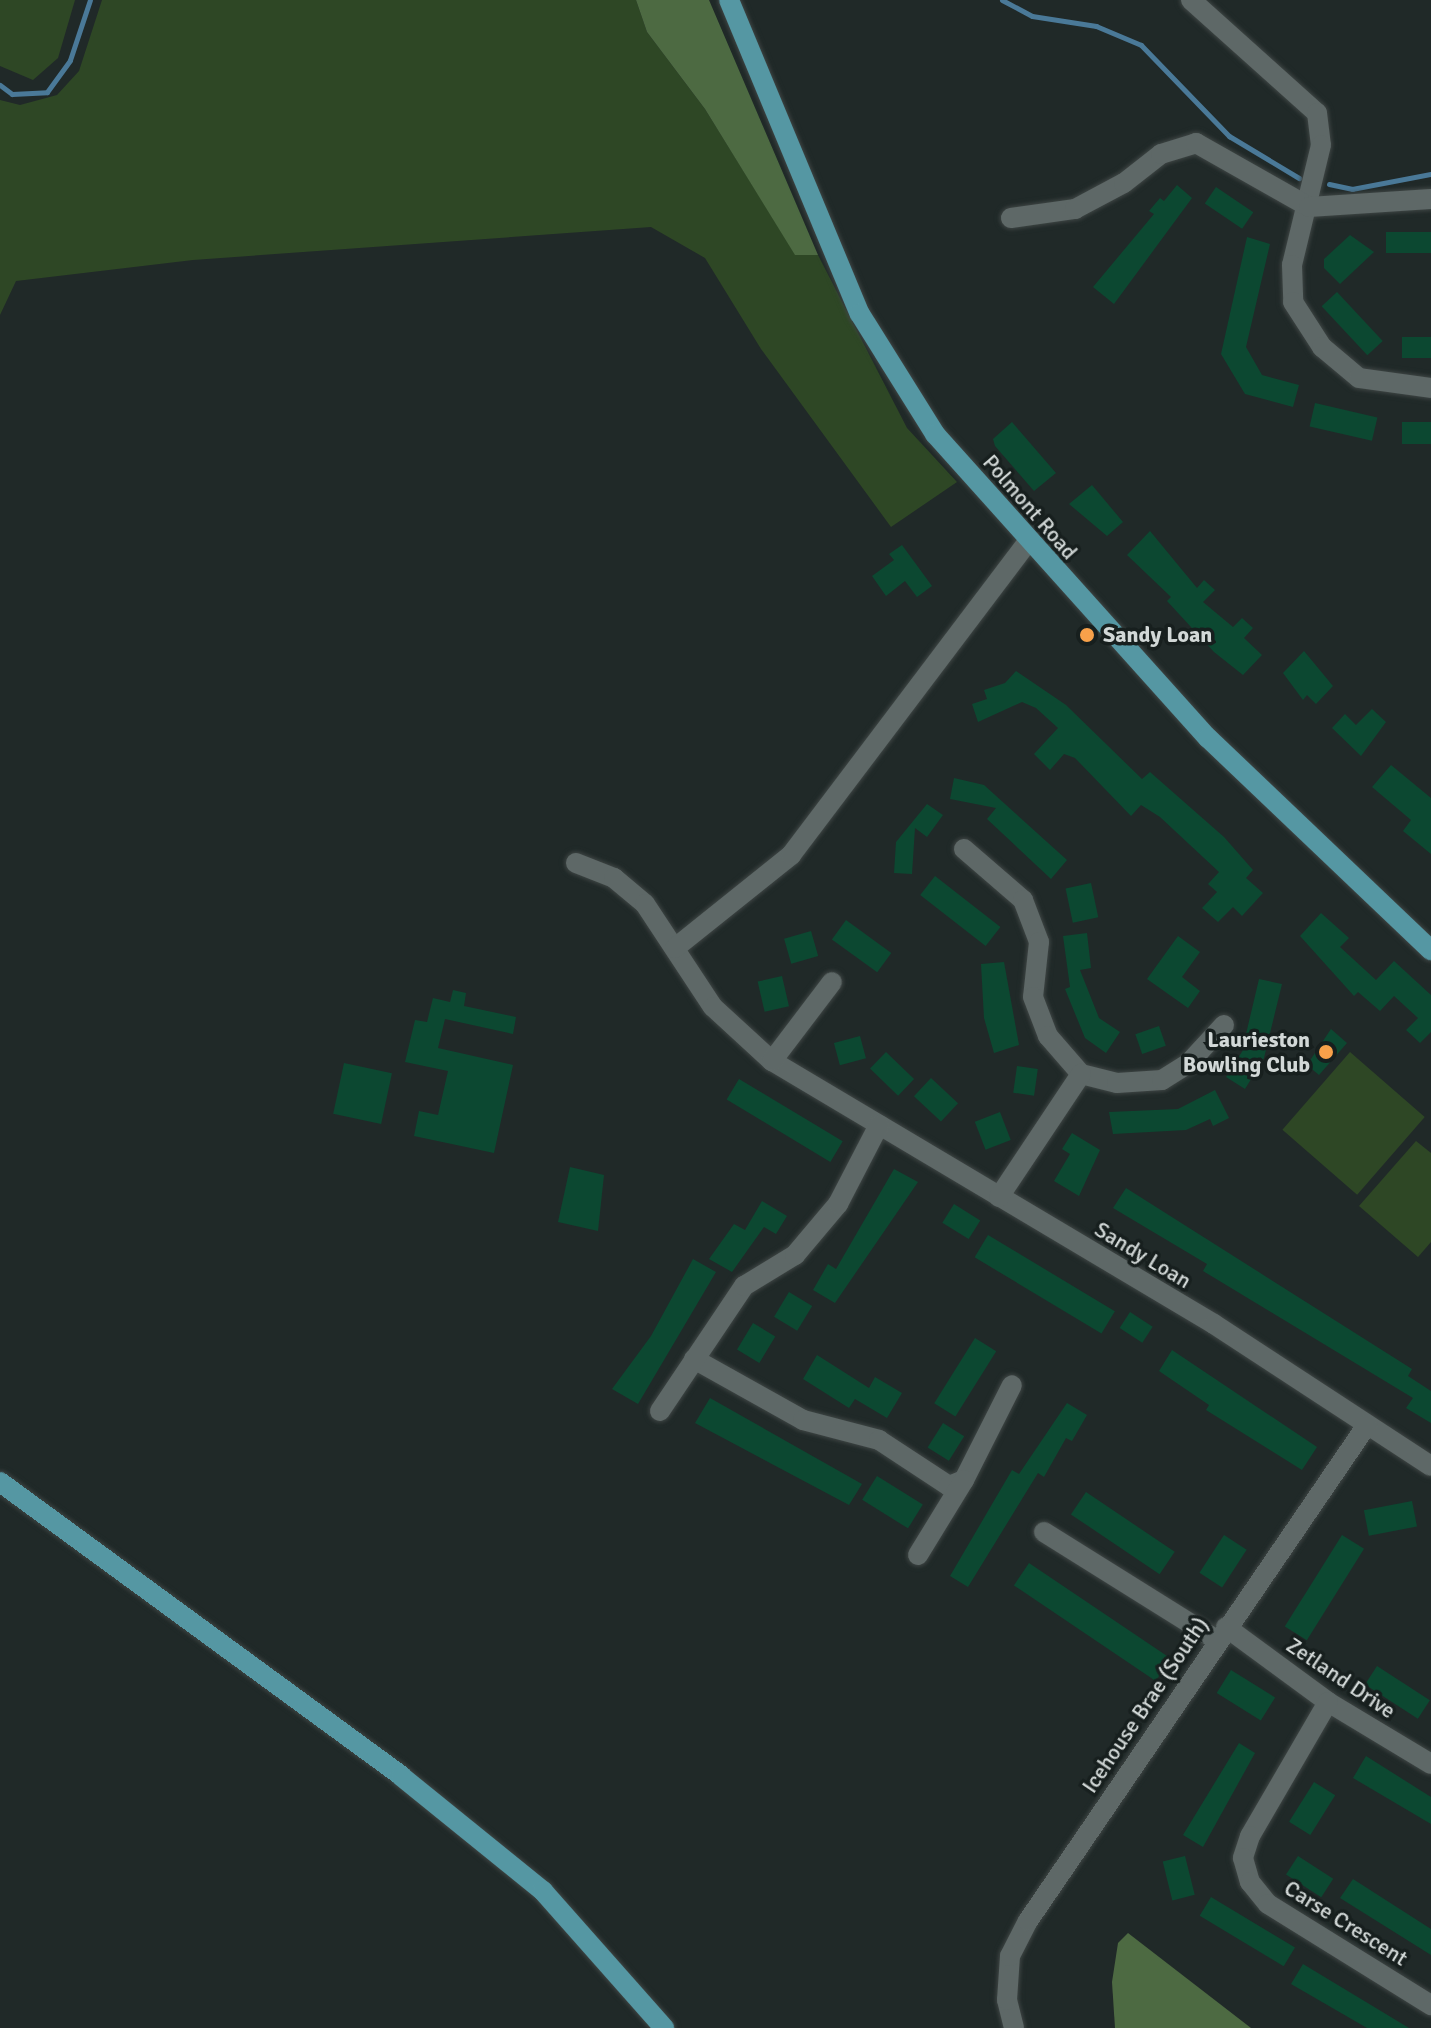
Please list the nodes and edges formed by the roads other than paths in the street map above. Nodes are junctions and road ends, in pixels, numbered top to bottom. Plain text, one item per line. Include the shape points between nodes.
1 (729, 0) edge
2 (1191, 0) edge
3 (1431, 199) edge
4 (1309, 207) junction
5 (1011, 218) dead end
6 (1431, 388) edge
7 (1028, 542) junction
8 (964, 849) dead end
9 (576, 863) dead end
10 (675, 948) junction
11 (1431, 950) edge
12 (832, 982) dead end
13 (1224, 1025) dead end
14 (772, 1061) junction
15 (1081, 1074) junction
16 (879, 1125) junction
17 (999, 1197) junction
18 (694, 1359) junction
19 (1012, 1385) dead end
20 (660, 1411) dead end
21 (1367, 1425) junction
22 (1431, 1466) edge
23 (964, 1480) junction
24 (0, 1482) edge
25 (1044, 1532) dead end
26 (918, 1555) dead end
27 (1221, 1634) junction
28 (1328, 1702) junction
29 (1431, 1764) edge
30 (1431, 2005) edge
31 (664, 2028) edge
32 (1014, 2028) edge

1 - 7 main road, Polmont Road via 860,314 935,434
2 - 4 street via 1317,113 1321,145
3 - 4 street
4 - 5 street via 1196,143 1161,154 1075,209
4 - 6 street via 1292,265 1293,302 1322,347 1359,378
7 - 10 street via 791,855
7 - 11 main road, Polmont Road via 1208,738
8 - 15 street via 1023,900 1039,942 1033,997 1048,1036
9 - 10 street, Sandy Loan via 614,878 645,904
10 - 14 street, Sandy Loan via 713,1007
12 - 14 street
13 - 15 street via 1188,1064 1162,1080 1117,1083
14 - 16 street, Sandy Loan
15 - 17 street
16 - 17 street, Sandy Loan
16 - 18 street via 838,1204 795,1255 744,1286
17 - 21 street, Sandy Loan
18 - 20 street
18 - 23 street via 803,1420 879,1440 949,1486
19 - 23 street
21 - 22 street, Sandy Loan
21 - 27 street, Icehouse Brae (South)
23 - 26 street
24 - 31 main road via 401,1776 543,1891
25 - 27 street, Zetland Drive
27 - 28 street, Zetland Drive
27 - 32 street, Icehouse Brae (South) via 1028,1921 1010,1956 1007,2000
28 - 29 street, Zetland Drive
28 - 30 street, Carse Crescent via 1250,1836 1243,1858 1250,1882 1268,1904

